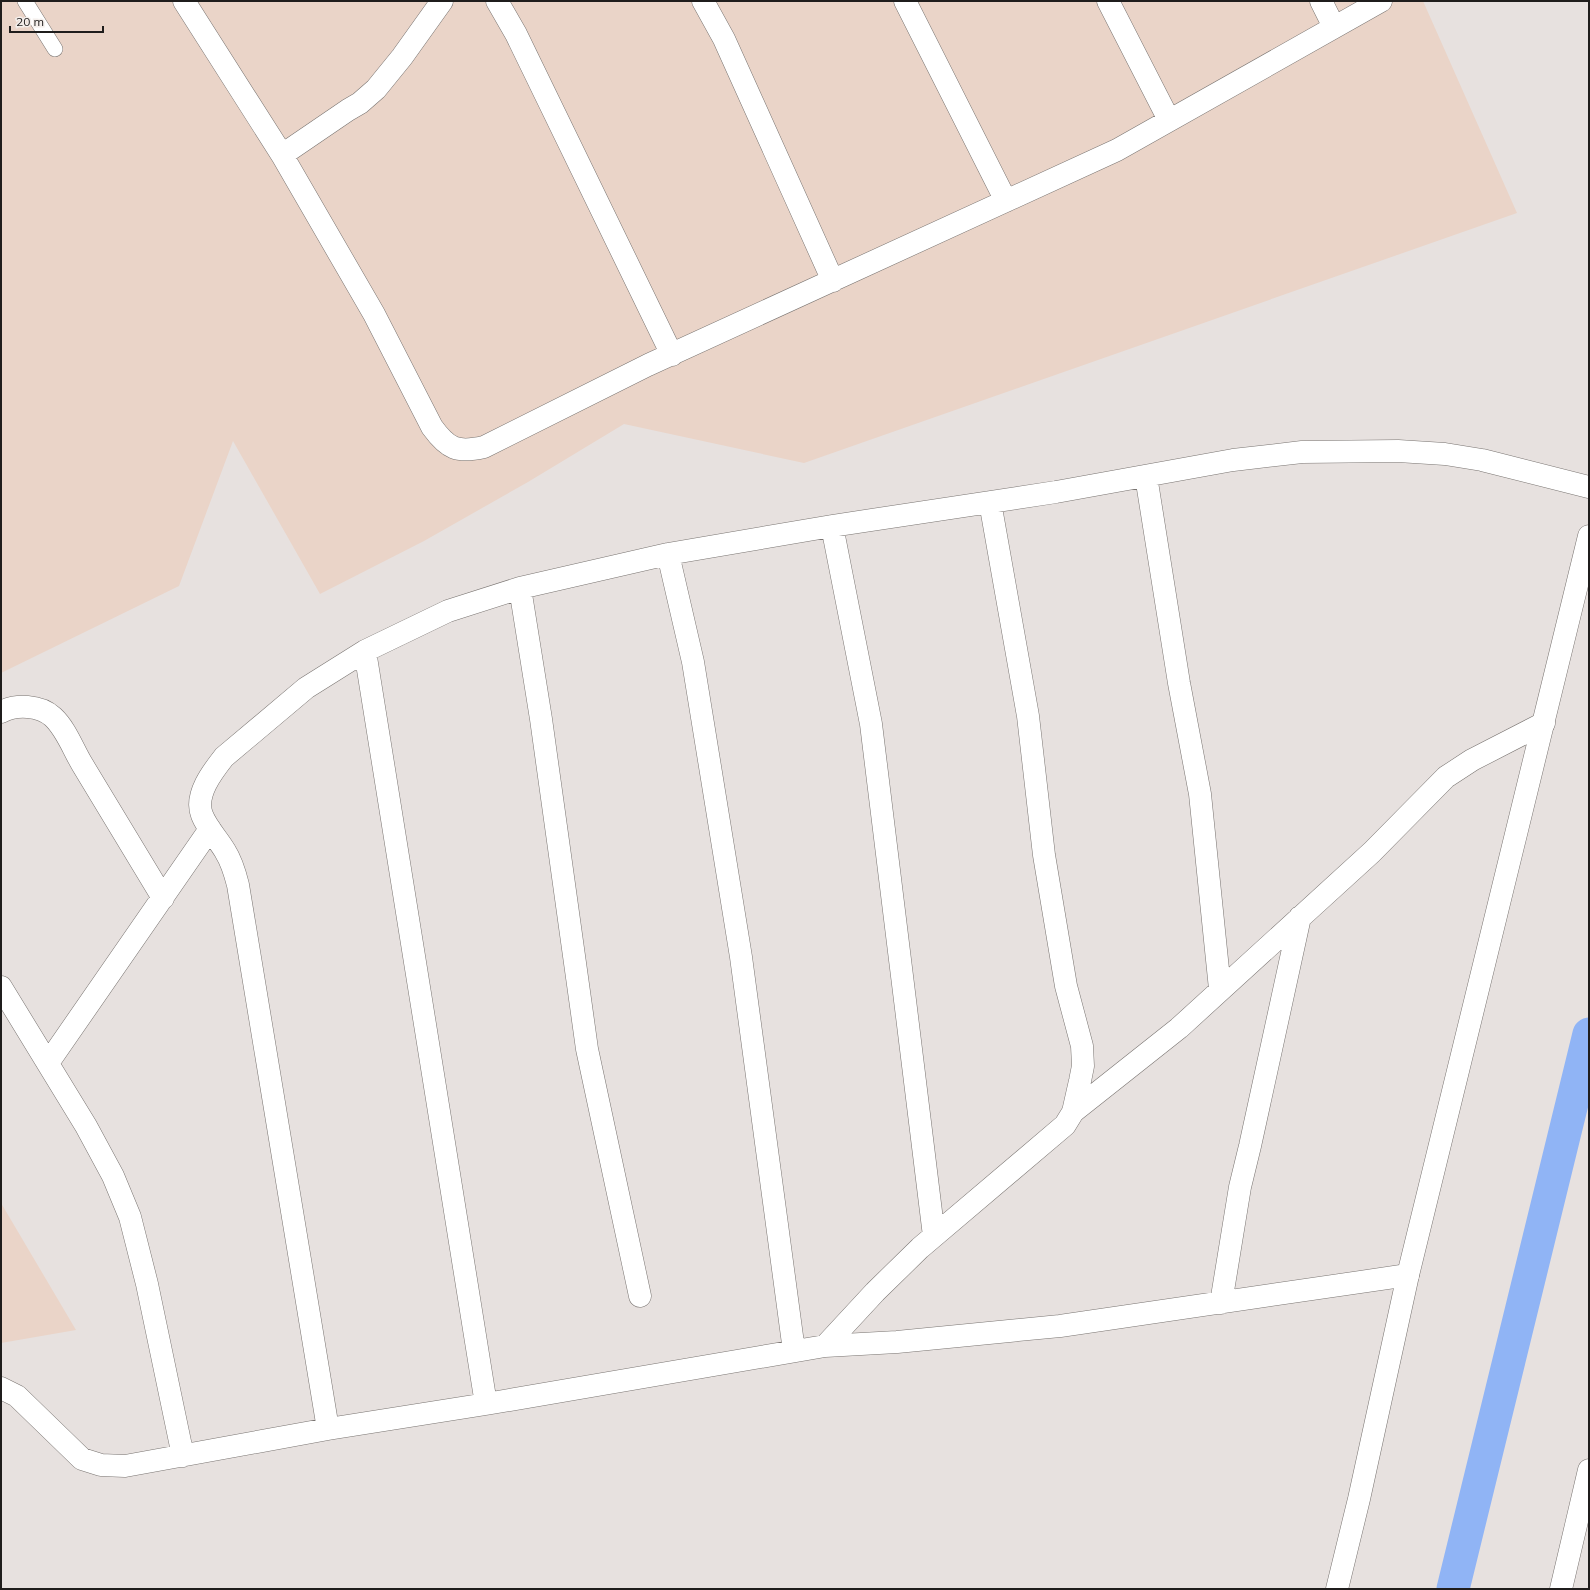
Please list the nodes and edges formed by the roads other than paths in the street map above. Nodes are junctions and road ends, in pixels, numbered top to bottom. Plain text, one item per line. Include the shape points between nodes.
1 (25, 1) edge
2 (184, 1) edge
3 (442, 1) edge
4 (497, 1) edge
5 (703, 1) edge
6 (905, 1) edge
7 (1108, 1) edge
8 (1321, 1) edge
9 (1381, 1) edge
10 (1334, 28) junction
11 (55, 49) dead end
12 (1169, 120) junction
13 (282, 155) junction
14 (1006, 201) junction
15 (832, 280) junction
16 (672, 355) junction
17 (1146, 476) junction
18 (1589, 487) edge
19 (990, 502) junction
20 (832, 526) junction
21 (1589, 536) edge
22 (668, 554) junction
23 (520, 588) junction
24 (365, 651) junction
25 (1, 712) edge
26 (1544, 723) junction
27 (210, 829) junction
28 (163, 898) junction
29 (1300, 917) junction
30 (1, 987) edge
31 (1220, 989) junction
32 (48, 1063) junction
33 (1073, 1112) junction
34 (934, 1236) junction
35 (1408, 1275) junction
36 (640, 1296) dead end
37 (1221, 1303) junction
38 (825, 1346) junction
39 (794, 1351) junction
40 (1, 1388) edge
41 (486, 1404) junction
42 (328, 1429) junction
43 (183, 1456) junction
44 (1589, 1470) edge
45 (1586, 1492) edge
46 (1337, 1589) edge
47 (1560, 1589) edge

1 - 11 lane
2 - 13 street
3 - 13 street via 376,89 360,103
4 - 16 street via 516,34
5 - 15 street via 724,39
6 - 14 street
7 - 12 street
8 - 10 street
9 - 10 street
10 - 12 street
12 - 14 street via 1117,150
13 - 16 street via 374,314 432,427 441,440 453,448 469,450 484,447
14 - 15 street
15 - 16 street
17 - 18 street via 1233,460 1302,452 1398,451 1445,454 1482,460
17 - 19 street
17 - 31 street via 1200,794
19 - 20 street
19 - 33 street via 1028,716 1044,855 1064,978 1082,1046 1083,1066
20 - 22 street
20 - 34 street via 871,724
21 - 26 street
22 - 23 street
22 - 39 street via 692,662 740,949
23 - 24 street via 448,611
23 - 36 street via 587,1049
24 - 27 street via 306,688 224,757 204,787 201,800 202,814
24 - 41 street
25 - 28 street via 24,707 40,709 53,717
26 - 29 street via 1472,760 1446,777 1372,852
26 - 35 street
27 - 28 street
27 - 42 street via 225,851 238,885
28 - 32 street
29 - 31 street
29 - 37 street via 1240,1188
30 - 32 street
31 - 33 street via 1179,1028
32 - 43 street via 113,1176 130,1217 147,1284
33 - 34 street via 1065,1125 1054,1135
34 - 38 street via 875,1292
35 - 37 street
35 - 46 street
37 - 38 street via 1060,1326 897,1342
38 - 39 street
39 - 41 street
40 - 43 street via 17,1396 82,1459 101,1465 124,1466
41 - 42 street
42 - 43 street
44 - 45 street
45 - 47 street

